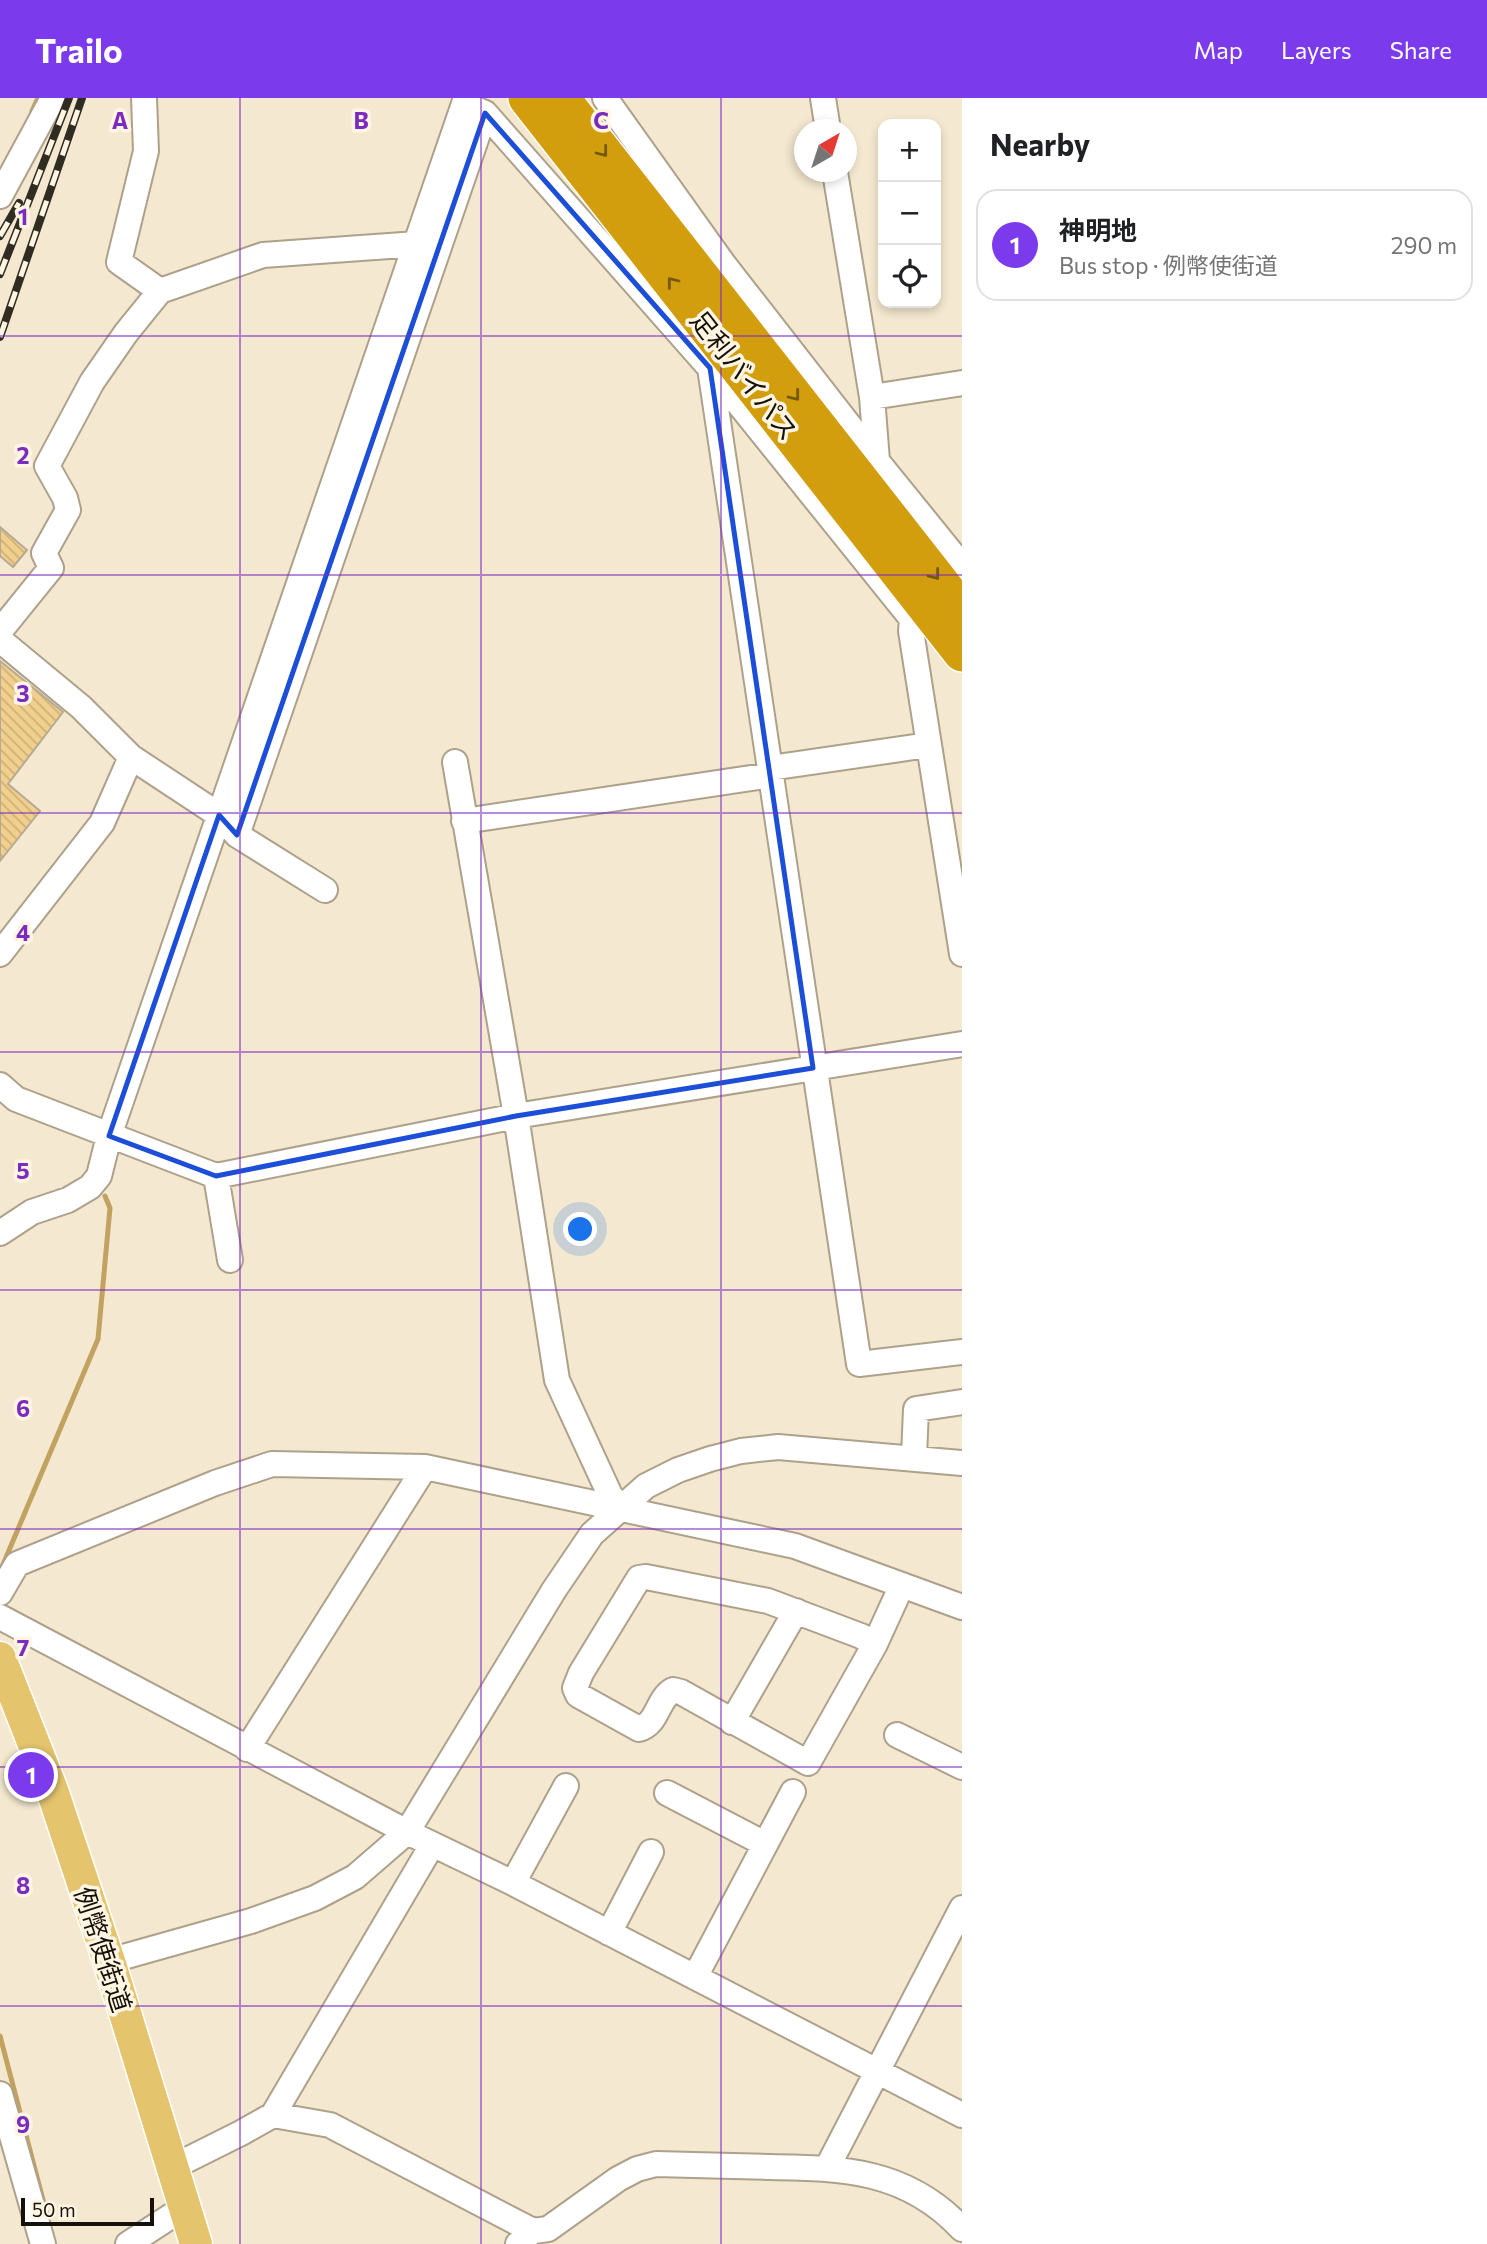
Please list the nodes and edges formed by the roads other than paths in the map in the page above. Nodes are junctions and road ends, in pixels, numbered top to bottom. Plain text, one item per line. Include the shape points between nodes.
1 (53, 98) edge
2 (144, 98) edge
3 (527, 98) edge
4 (561, 98) edge
5 (605, 98) edge
6 (823, 98) edge
7 (472, 105) edge
8 (826, 119) edge
9 (837, 182) edge
10 (0, 197) edge
11 (417, 244) junction
12 (160, 291) junction
13 (731, 355) junction
14 (962, 383) edge
15 (872, 397) junction
16 (877, 461) junction
17 (962, 566) edge
18 (934, 613) edge
19 (0, 631) edge
20 (0, 640) edge
21 (962, 653) edge
22 (928, 746) junction
23 (131, 757) junction
24 (454, 762) dead end
25 (771, 771) junction
26 (219, 815) junction
27 (464, 821) junction
28 (237, 835) junction
29 (325, 890) dead end
30 (0, 954) edge
31 (962, 954) edge
32 (962, 1044) edge
33 (813, 1068) junction
34 (0, 1084) edge
35 (516, 1116) junction
36 (109, 1136) junction
37 (216, 1176) junction
38 (0, 1233) edge
39 (230, 1261) dead end
40 (962, 1352) edge
41 (962, 1402) edge
42 (914, 1457) junction
43 (962, 1463) edge
44 (425, 1467) junction
45 (621, 1508) junction
46 (902, 1585) junction
47 (0, 1592) edge
48 (962, 1607) edge
49 (796, 1611) junction
50 (0, 1617) edge
51 (874, 1644) junction
52 (0, 1658) edge
53 (732, 1722) junction
54 (897, 1735) dead end
55 (247, 1749) junction
56 (962, 1767) edge
57 (566, 1786) dead end
58 (793, 1792) dead end
59 (667, 1793) dead end
60 (407, 1832) junction
61 (765, 1844) junction
62 (432, 1845) junction
63 (651, 1852) dead end
64 (513, 1883) junction
65 (962, 1908) edge
66 (609, 1933) junction
67 (109, 1961) junction
68 (695, 1977) junction
69 (877, 2071) junction
70 (0, 2094) edge
71 (273, 2115) junction
72 (962, 2115) edge
73 (173, 2167) junction
74 (827, 2168) junction
75 (185, 2207) junction
76 (962, 2229) edge
77 (539, 2237) edge
78 (43, 2244) edge
79 (128, 2244) edge
80 (196, 2244) edge

1 - 10 street
2 - 12 street via 146,151 119,261
13 -> 3 highway, 足利バイパス
4 -> 13 highway, 足利バイパス
5 - 16 street via 722,261
6 - 8 street
7 - 11 street
7 - 13 street
7 - 28 street
9 - 15 street
11 - 12 street via 262,255
11 - 26 street
12 - 19 street via 92,382 47,466 68,510 44,553 51,568
13 - 18 highway, 足利バイパス
13 - 18 street
13 - 25 street
14 - 15 street
15 - 16 street
16 - 17 street
18 - 21 highway, 足利バイパス
18 - 22 street via 911,631
20 - 23 street via 81,707
22 - 25 street
22 - 31 street
23 - 26 street
23 - 30 street via 102,823
24 - 27 street
25 - 27 street
25 - 33 street
26 - 28 street
26 - 36 street
27 - 35 street
28 - 29 street
32 - 33 street
33 - 35 street
33 - 40 street via 859,1364
34 - 36 street via 16,1098
35 - 37 street
35 - 45 street via 557,1380 610,1495
36 - 37 street
36 - 38 street via 99,1176 90,1187 32,1212
37 - 39 street
41 - 42 street via 916,1409
42 - 43 street
42 - 45 street via 778,1447 741,1451 678,1470 646,1486
44 - 45 street
44 - 47 street via 272,1464 17,1564
44 - 55 street
45 - 46 street via 795,1546
45 - 60 street via 592,1534 554,1590
46 - 48 street
46 - 51 street
49 - 51 street
49 - 53 street
49 - 53 street via 758,1598 639,1578 575,1688 578,1695 639,1729 647,1727 673,1690
50 - 55 street
51 - 53 street via 808,1763
52 - 67 main road, 例幣使街道 via 52,1790
54 - 56 street
55 - 60 street
57 - 64 street
58 - 61 street
59 - 61 street
60 - 62 street
60 - 67 street via 355,1877 315,1898
61 - 68 street
62 - 64 street
62 - 71 street
63 - 66 street
64 - 66 street
65 - 69 street
66 - 68 street
67 - 73 main road, 例幣使街道
68 - 69 street
69 - 72 street
69 - 74 street
70 - 78 street
71 - 73 street
71 - 77 street via 330,2125
73 - 75 main road, 例幣使街道
74 - 76 street via 890,2180 929,2202
74 - 77 street via 656,2164 618,2179
75 - 79 street
75 - 80 main road, 例幣使街道

